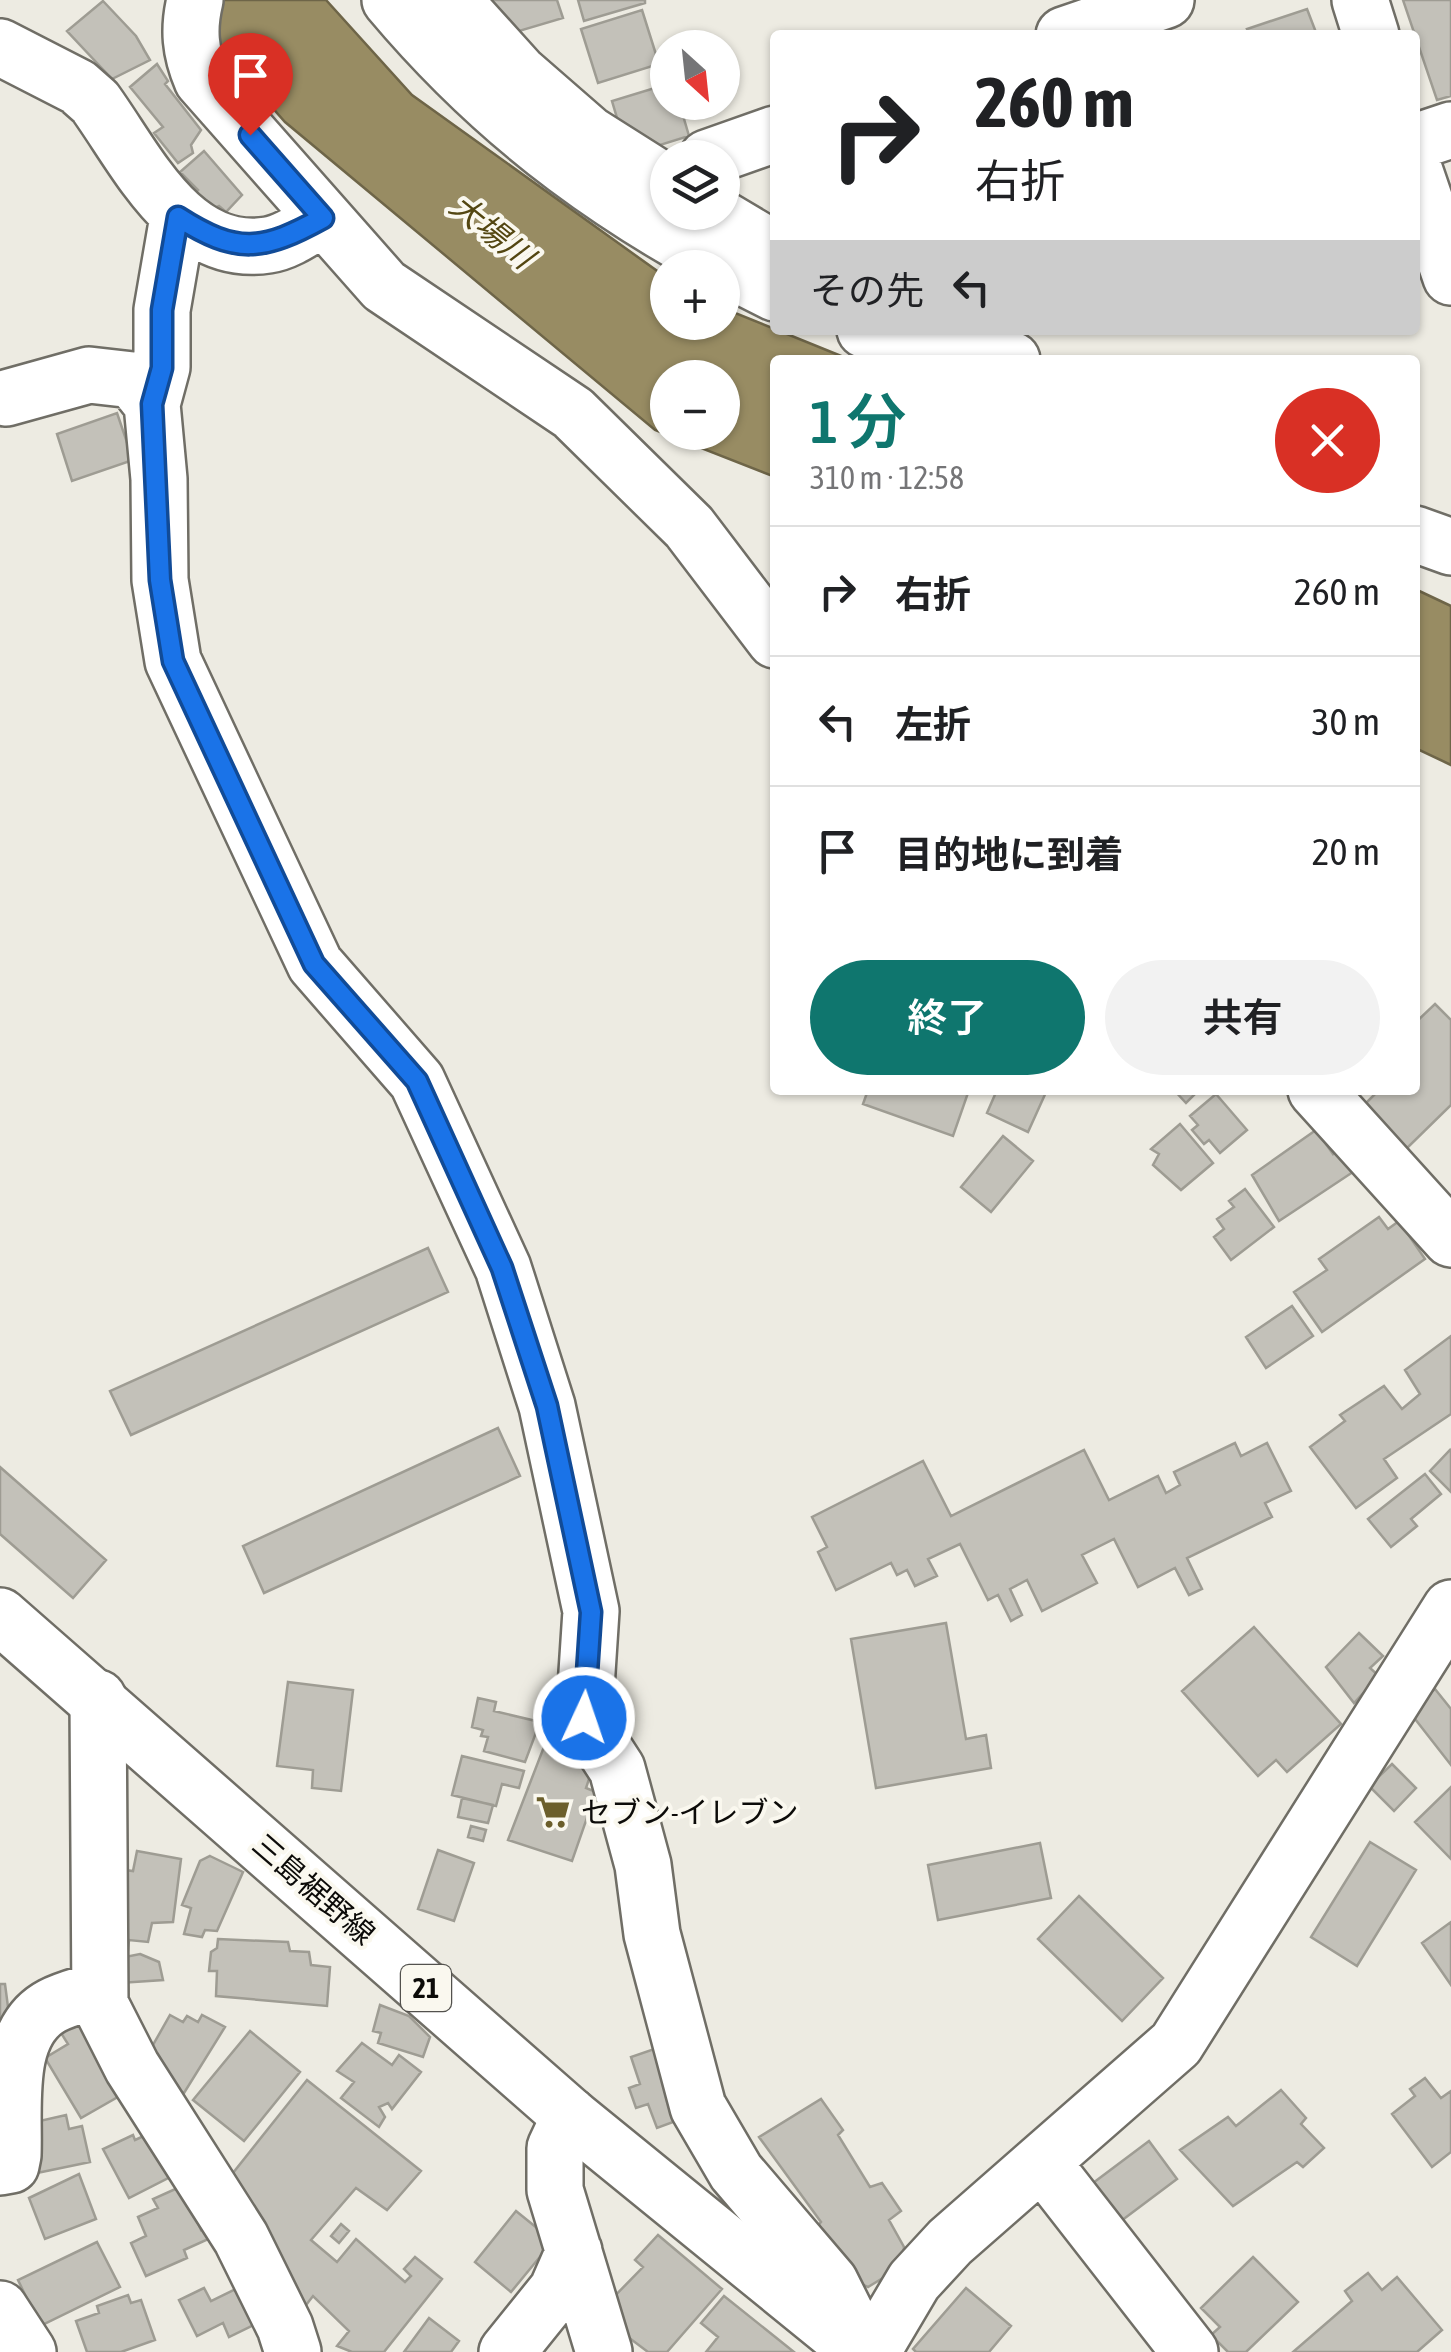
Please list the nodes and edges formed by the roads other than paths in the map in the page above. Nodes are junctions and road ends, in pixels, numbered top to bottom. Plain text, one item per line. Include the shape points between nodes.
1 (390, 0) edge
2 (453, 0) edge
3 (1166, 0) edge
4 (1360, 0) edge
5 (192, 11) edge
6 (1079, 30) edge
7 (1369, 30) edge
8 (0, 47) edge
9 (1451, 130) edge
10 (770, 136) edge
11 (1420, 140) edge
12 (740, 146) edge
13 (650, 169) edge
14 (1420, 187) edge
15 (178, 217) junction
16 (323, 218) junction
17 (740, 229) edge
18 (770, 247) edge
19 (1451, 277) edge
20 (770, 291) edge
21 (878, 335) edge
22 (997, 355) edge
23 (6, 398) dead end
24 (152, 404) junction
25 (1420, 536) edge
26 (1451, 547) edge
27 (770, 633) edge
28 (1321, 1095) edge
29 (1451, 1239) edge
30 (1451, 1608) edge
31 (0, 1616) edge
32 (98, 1698) junction
33 (97, 1990) junction
34 (570, 2116) junction
35 (1042, 2162) junction
36 (0, 2167) edge
37 (574, 2251) junction
38 (0, 2310) edge
39 (28, 2352) edge
40 (292, 2352) edge
41 (507, 2352) edge
42 (604, 2352) edge
43 (865, 2352) edge
44 (1190, 2352) edge

1 - 20 street via 473,94 547,154 637,218
2 - 13 street via 519,73 589,134
3 - 6 street
4 - 7 street
5 - 16 street via 192,57 202,80
8 - 15 street via 95,102
9 - 11 street
10 - 12 street
14 - 19 street
15 - 16 street via 211,238 244,245 282,241
15 - 24 street
16 - 27 street via 384,286 572,413 689,527
17 - 18 street
21 - 22 street via 903,345 962,343
23 - 24 street via 88,374 134,380
24 - 43 street via 160,580 173,661 314,964 417,1081 502,1268 547,1406 591,1612 584,1718 617,1768 698,2107 736,2172 830,2282
25 - 26 street
28 - 29 street
30 - 35 street via 1184,2033 1142,2078
31 - 32 street, 三島裾野線 / 21
32 - 33 street
32 - 34 street, 三島裾野線 / 21
33 - 36 street via 52,2006 24,2034 13,2155 11,2165
33 - 40 street via 132,2068 240,2238
34 - 37 street via 554,2168
34 - 43 street, 三島裾野線 / 21
35 - 43 street via 914,2281
35 - 44 street
37 - 41 street via 556,2290
37 - 42 street
38 - 39 street

